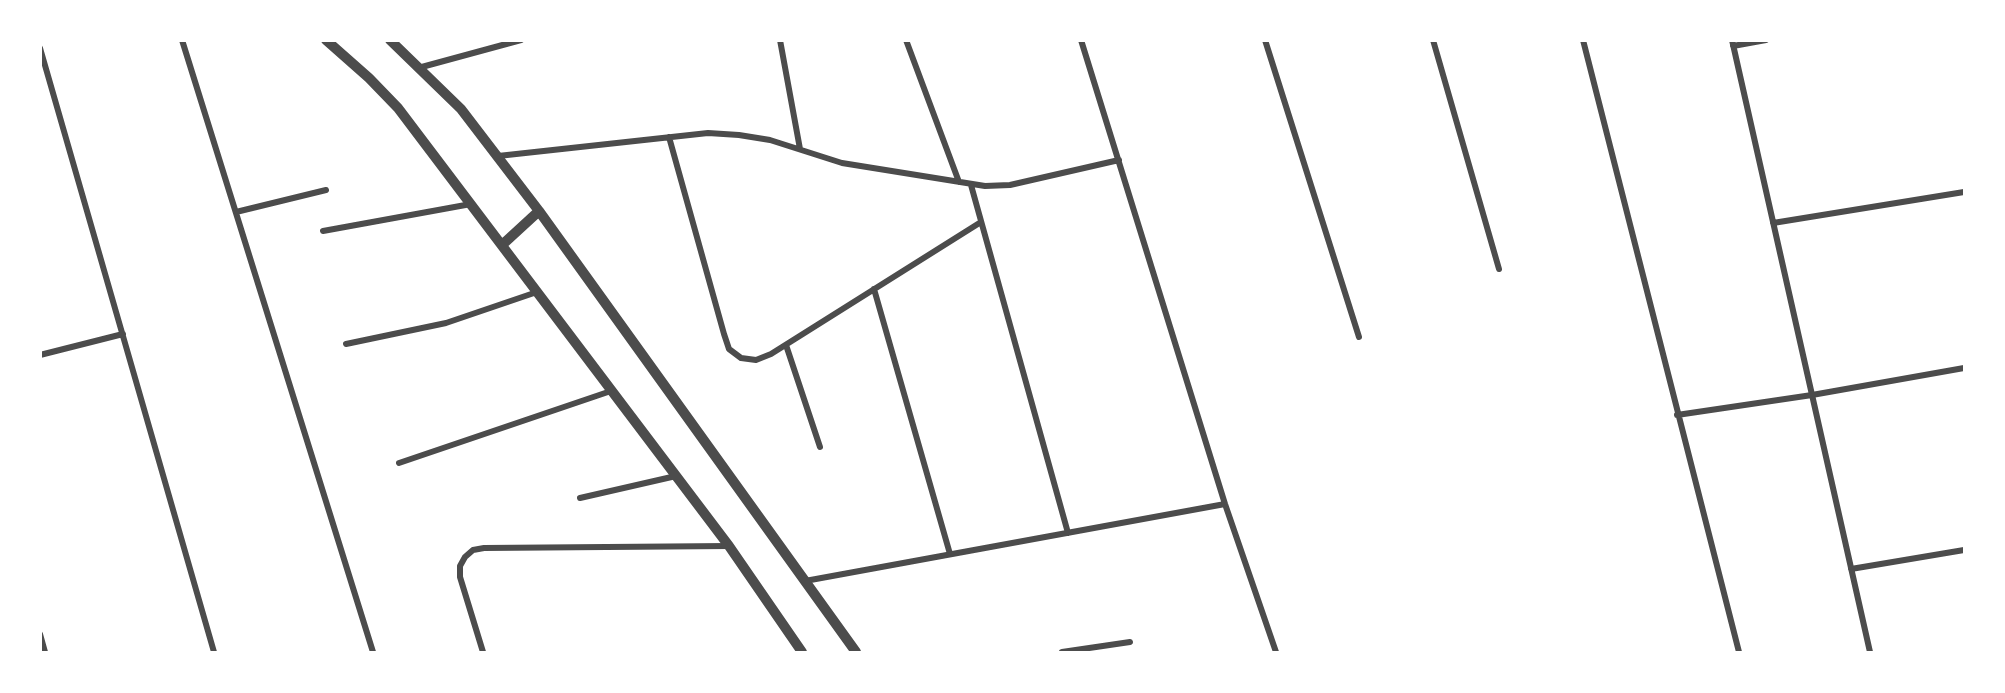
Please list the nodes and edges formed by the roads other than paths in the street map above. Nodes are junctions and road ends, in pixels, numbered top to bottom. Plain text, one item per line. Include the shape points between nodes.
1 (182, 40) edge
2 (326, 40) edge
3 (390, 40) edge
4 (521, 40) edge
5 (780, 40) edge
6 (906, 40) edge
7 (1081, 40) edge
8 (1265, 40) edge
9 (1433, 40) edge
10 (1583, 40) edge
11 (1766, 40) edge
12 (1733, 43) edge
13 (40, 48) edge
14 (418, 68) junction
15 (669, 137) junction
16 (800, 148) junction
17 (497, 156) junction
18 (1119, 160) junction
19 (959, 182) junction
20 (971, 185) junction
21 (326, 190) dead end
22 (1965, 192) edge
23 (471, 204) junction
24 (236, 212) junction
25 (540, 212) junction
26 (981, 222) junction
27 (1773, 223) junction
28 (323, 231) dead end
29 (502, 245) junction
30 (1499, 269) dead end
31 (874, 289) junction
32 (537, 292) junction
33 (123, 334) junction
34 (1359, 337) dead end
35 (346, 344) dead end
36 (786, 345) junction
37 (40, 355) edge
38 (1965, 368) edge
39 (611, 391) junction
40 (1812, 395) junction
41 (1677, 415) junction
42 (820, 447) dead end
43 (399, 463) dead end
44 (676, 476) junction
45 (580, 498) dead end
46 (1225, 504) junction
47 (1068, 533) junction
48 (729, 546) junction
49 (1965, 550) edge
50 (950, 554) junction
51 (1851, 569) junction
52 (805, 581) junction
53 (40, 634) edge
54 (1130, 642) dead end
55 (45, 652) edge
56 (214, 652) edge
57 (373, 652) edge
58 (483, 652) edge
59 (802, 652) edge
60 (855, 652) edge
61 (1062, 652) edge
62 (1276, 652) edge
63 (1739, 652) edge
64 (1870, 652) edge

1 - 24 street
2 - 23 street via 398,108
3 - 14 street
4 - 14 street
5 - 16 street
6 - 19 street
7 - 18 street
8 - 34 street
9 - 30 street
10 - 41 street
11 - 12 street
12 - 27 street
13 - 33 street
14 - 17 street via 461,109
15 - 16 street via 739,135
15 - 17 street
15 - 36 street via 729,349 741,358 756,360
16 - 19 street via 842,163
17 - 25 street
18 - 20 street via 1010,184
18 - 46 street
19 - 20 street
20 - 26 street
21 - 24 street
22 - 27 street
23 - 28 street
23 - 29 street
24 - 57 street
25 - 29 street
25 - 52 street
26 - 31 street
26 - 47 street
27 - 40 street
29 - 32 street
31 - 36 street
31 - 50 street
32 - 35 street via 446,323
32 - 39 street
33 - 37 street
33 - 56 street
36 - 42 street
38 - 40 street
39 - 43 street
39 - 44 street
40 - 41 street
40 - 51 street
41 - 63 street
44 - 45 street
44 - 48 street
46 - 47 street
46 - 62 street
47 - 50 street
48 - 58 street via 473,550 460,566 460,577
48 - 59 street
49 - 51 street
50 - 52 street
51 - 64 street
52 - 60 street
53 - 55 street
54 - 61 street

